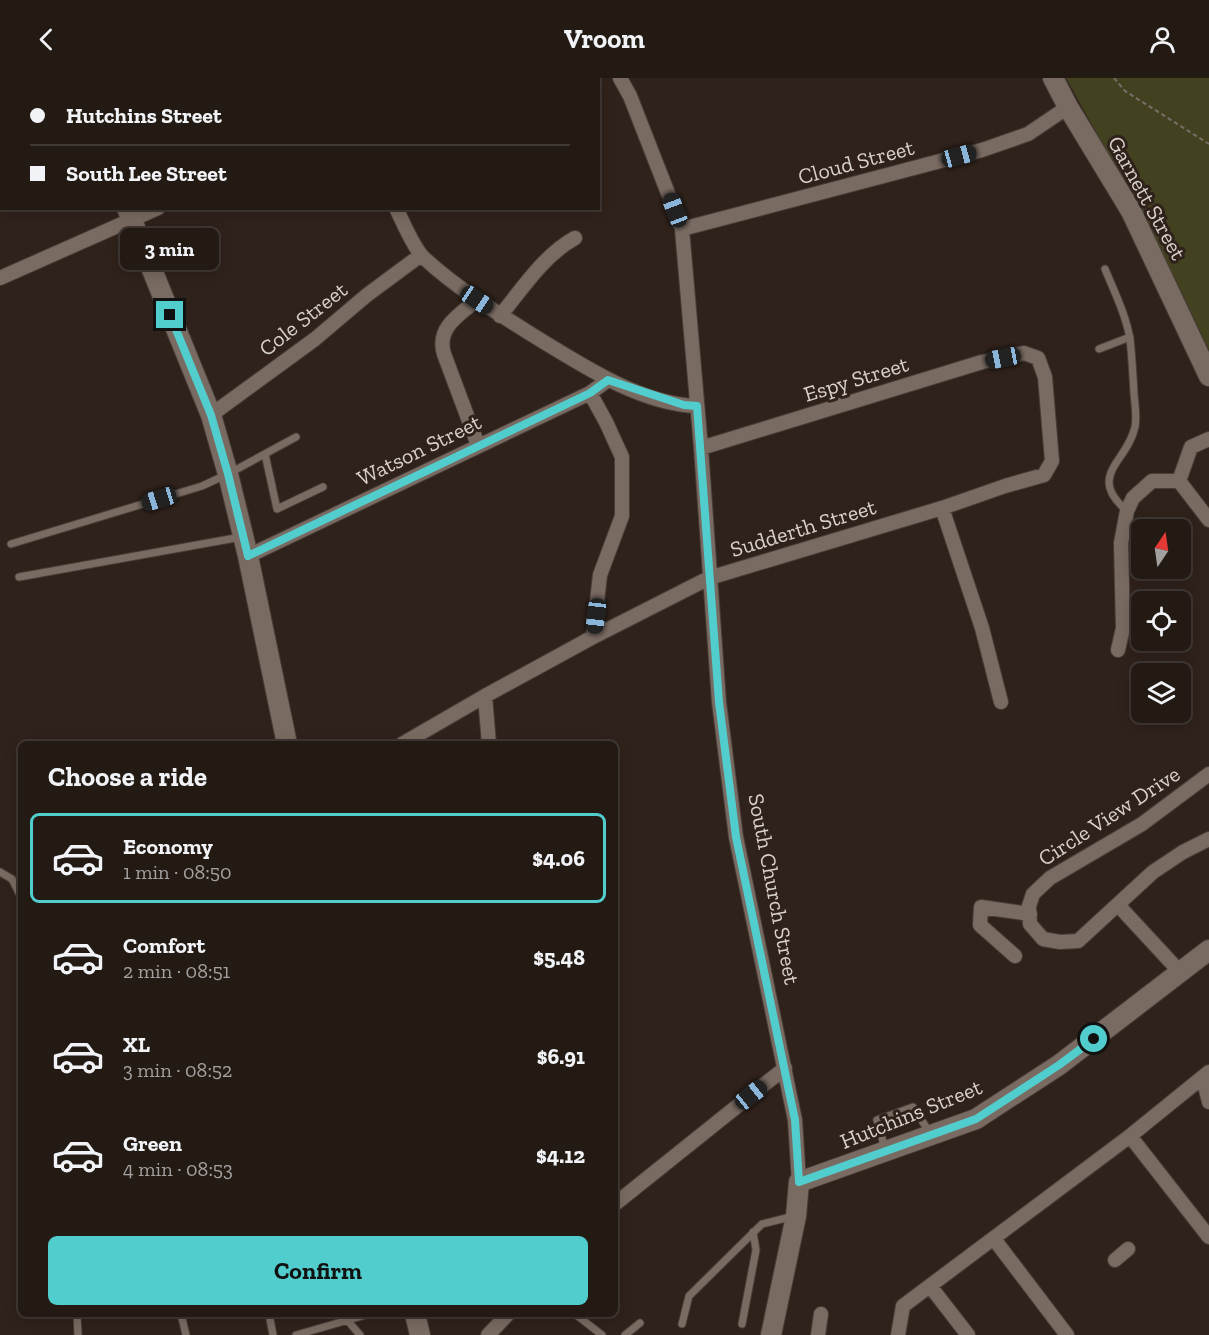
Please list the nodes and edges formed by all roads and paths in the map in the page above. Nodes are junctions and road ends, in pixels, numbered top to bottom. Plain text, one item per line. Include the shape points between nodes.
1 (620, 78) edge
2 (1053, 78) edge
3 (1114, 78) edge
4 (1068, 107) junction
5 (1209, 144) edge
6 (148, 210) edge
7 (397, 210) edge
8 (129, 214) edge
9 (682, 229) junction
10 (575, 238) dead end
11 (421, 255) junction
12 (1105, 269) dead end
13 (0, 278) edge
14 (477, 300) junction
15 (501, 316) junction
16 (1130, 337) junction
17 (1100, 349) dead end
18 (1024, 353) joint
19 (1209, 376) edge
20 (608, 380) junction
21 (590, 393) junction
22 (697, 406) junction
23 (211, 415) junction
24 (296, 437) dead end
25 (1209, 439) edge
26 (478, 445) junction
27 (701, 448) junction
28 (264, 454) junction
29 (228, 474) junction
30 (1179, 481) junction
31 (323, 486) dead end
32 (942, 508) junction
33 (1127, 511) junction
34 (1209, 520) edge
35 (243, 536) junction
36 (11, 544) dead end
37 (248, 556) junction
38 (19, 577) dead end
39 (709, 578) junction
40 (593, 637) junction
41 (1118, 650) dead end
42 (485, 696) junction
43 (1001, 702) dead end
44 (286, 741) edge
45 (407, 741) edge
46 (489, 741) edge
47 (1209, 774) edge
48 (1209, 839) edge
49 (0, 872) edge
50 (18, 891) edge
51 (1118, 905) junction
52 (1030, 914) junction
53 (1209, 950) edge
54 (1015, 956) dead end
55 (1180, 972) junction
56 (784, 1068) junction
57 (1207, 1076) edge
58 (1209, 1102) edge
59 (931, 1136) junction
60 (1130, 1136) junction
61 (885, 1152) junction
62 (799, 1182) junction
63 (618, 1202) edge
64 (796, 1215) junction
65 (753, 1232) junction
66 (1209, 1237) edge
67 (994, 1239) junction
68 (1128, 1249) dead end
69 (1115, 1260) dead end
70 (930, 1286) junction
71 (821, 1314) dead end
72 (77, 1317) edge
73 (182, 1317) edge
74 (270, 1317) edge
75 (346, 1317) edge
76 (416, 1317) edge
77 (505, 1317) edge
78 (579, 1317) edge
79 (640, 1323) dead end
80 (682, 1324) dead end
81 (742, 1324) dead end
82 (78, 1335) edge
83 (186, 1335) edge
84 (273, 1335) edge
85 (296, 1335) edge
86 (360, 1335) edge
87 (420, 1335) edge
88 (489, 1335) edge
89 (602, 1335) edge
90 (626, 1335) edge
91 (771, 1335) edge
92 (818, 1335) edge
93 (898, 1335) edge
94 (968, 1335) edge
95 (1067, 1335) edge

1 - 9 street, South Church Street
2 - 4 street, Garnett Street
3 - 5 path via 1125,91
4 - 9 street, Cloud Street via 1028,134 982,150
4 - 19 street, Garnett Street via 1131,211
6 - 8 street
7 - 11 street
8 - 13 street
8 - 23 street
9 - 22 street, South Church Street
10 - 15 street via 532,275
11 - 14 street
11 - 23 street, Cole Street
12 - 16 lane
14 - 15 street
14 - 26 street via 449,325 441,340
15 - 20 street
16 - 17 lane
16 - 33 lane via 1136,424 1114,467 1108,489
18 - 27 street, Espy Street via 982,362
18 - 32 street, Sudderth Street via 1038,358 1045,377 1052,461 1044,475
20 - 21 street, Watson Street
20 - 22 street
21 - 26 street, Watson Street
21 - 40 street via 622,457 622,516 600,575
22 - 27 street, South Church Street
23 - 29 street
24 - 28 lane
25 - 30 street via 1191,447
26 - 37 street, Watson Street
27 - 39 street, South Church Street
28 - 29 lane
28 - 31 lane via 277,509
29 - 35 street
29 - 36 lane via 202,486
30 - 33 street via 1152,481 1133,498
30 - 34 street
32 - 39 street, Sudderth Street
32 - 43 street via 982,628
33 - 41 street via 1121,543 1123,628
35 - 37 street
35 - 38 lane
37 - 44 street
39 - 40 street, Sudderth Street
39 - 56 street, South Church Street via 736,837
40 - 42 street, Sudderth Street
42 - 45 street, Sudderth Street
42 - 46 street
47 - 52 street, Circle View Drive via 1142,824 1050,878 1033,894
48 - 51 street via 1153,872
49 - 50 lane via 12,879
51 - 52 street via 1078,941 1043,939 1030,924
51 - 55 street
52 - 54 street via 981,907 980,925
53 - 55 street, Hutchins Street
55 - 59 street, Hutchins Street via 1013,1097 976,1119
56 - 62 street, South Church Street via 795,1120
56 - 63 street
57 - 58 street
57 - 60 street
59 - 61 street, Hutchins Street
59 - 61 lane via 913,1107 877,1120
60 - 66 street
60 - 67 street
61 - 62 street, Hutchins Street
62 - 64 street, South Church Street
64 - 65 lane via 762,1224
64 - 91 street, South Church Street
65 - 80 lane via 688,1296
65 - 81 lane via 756,1250
67 - 70 street
67 - 95 street
68 - 69 street
70 - 93 street via 903,1306
70 - 94 street
71 - 92 street
72 - 82 lane
73 - 83 lane
74 - 84 lane
75 - 85 lane
75 - 86 lane
76 - 87 street
77 - 88 street
78 - 89 lane
79 - 90 lane

